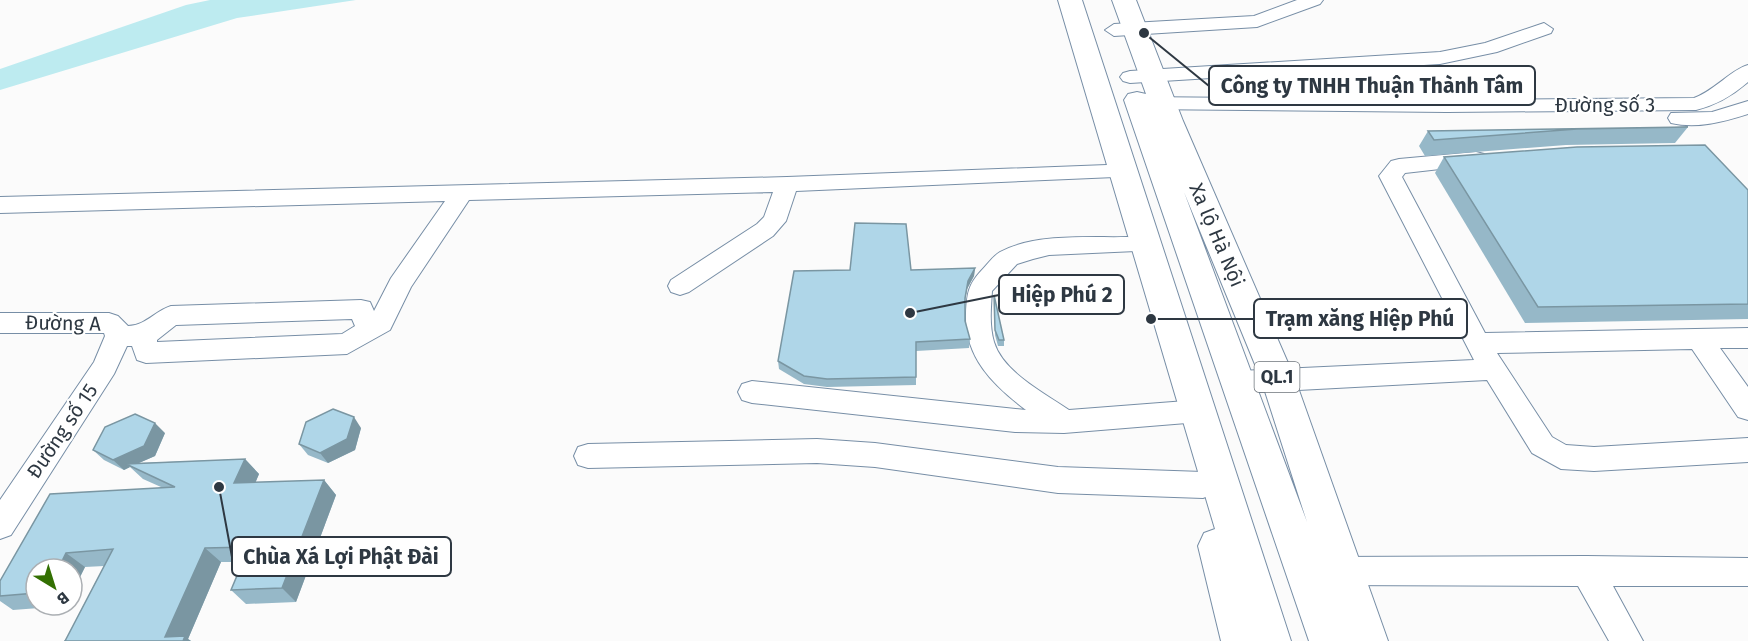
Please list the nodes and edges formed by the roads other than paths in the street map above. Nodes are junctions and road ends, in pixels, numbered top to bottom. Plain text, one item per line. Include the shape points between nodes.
1 (1054, 0) edge
2 (1070, 0) edge
3 (1104, 0) edge
4 (1314, 0) edge
5 (1124, 20) edge
6 (1544, 29) dead end
7 (1748, 71) edge
8 (1717, 98) junction
9 (1150, 100) junction
10 (1744, 108) edge
11 (1494, 158) edge
12 (1116, 172) junction
13 (787, 184) junction
14 (462, 193) junction
15 (0, 205) edge
16 (1128, 245) junction
17 (1156, 276) junction
18 (680, 286) dead end
19 (0, 323) edge
20 (369, 328) junction
21 (131, 336) junction
22 (1748, 338) edge
23 (1699, 339) junction
24 (1478, 343) junction
25 (1494, 369) junction
26 (1278, 379) junction
27 (1239, 382) junction
28 (752, 392) dead end
29 (1748, 408) edge
30 (1064, 422) junction
31 (1202, 422) junction
32 (1748, 450) edge
33 (588, 456) dead end
34 (1203, 485) junction
35 (3, 515) edge
36 (1307, 570) junction
37 (1586, 570) junction
38 (1344, 571) junction
39 (1748, 572) edge
40 (1242, 641) edge
41 (1270, 641) edge
42 (1330, 641) edge
43 (1367, 641) edge
44 (1627, 641) edge

1 - 12 highway
2 - 12 highway
3 - 5 highway, Xa lộ Hà Nội / QL.1
4 - 5 street via 1257,21
5 - 9 highway, Xa lộ Hà Nội / QL.1
6 - 9 street via 1490,48 1440,58
7 - 8 street, Đường số 3
8 - 9 street, Đường số 3 via 1696,104 1447,106
8 - 10 street
9 - 10 street, Đường số 3 via 1713,118
9 - 26 highway, Xa lộ Hà Nội / QL.1
9 - 27 highway, Xa lộ Hà Nội / QL.1
11 - 24 street via 1399,165 1390,176
12 - 13 street
12 - 16 highway
12 - 17 highway
13 - 14 street
13 - 18 street via 774,221 765,230
14 - 15 street
14 - 20 street via 405,274 381,323
16 - 17 highway via 1134,258
16 - 30 street via 1031,251 1008,258 980,288 982,346 1011,380
17 - 31 highway
19 - 21 street, Đường A via 109,322
20 - 21 street via 347,344 146,353
20 - 21 street via 361,309 171,316
21 - 35 street, Đường số 15 via 105,367
22 - 23 street
23 - 24 street
23 - 29 street
24 - 25 street
25 - 26 street
25 - 32 street via 1542,445 1561,457 1594,459
26 - 27 street
26 - 38 highway, Xa lộ Hà Nội / QL.1
27 - 36 highway, Xa lộ Hà Nội / QL.1
28 - 30 street via 1015,421
30 - 31 street
31 - 34 highway
31 - 41 highway
33 - 34 street via 817,451 1058,480
34 - 40 highway
36 - 38 street
36 - 42 highway, Xa lộ Hà Nội / QL.1
37 - 38 street
37 - 39 street
37 - 44 street
38 - 43 highway, Xa lộ Hà Nội / QL.1

